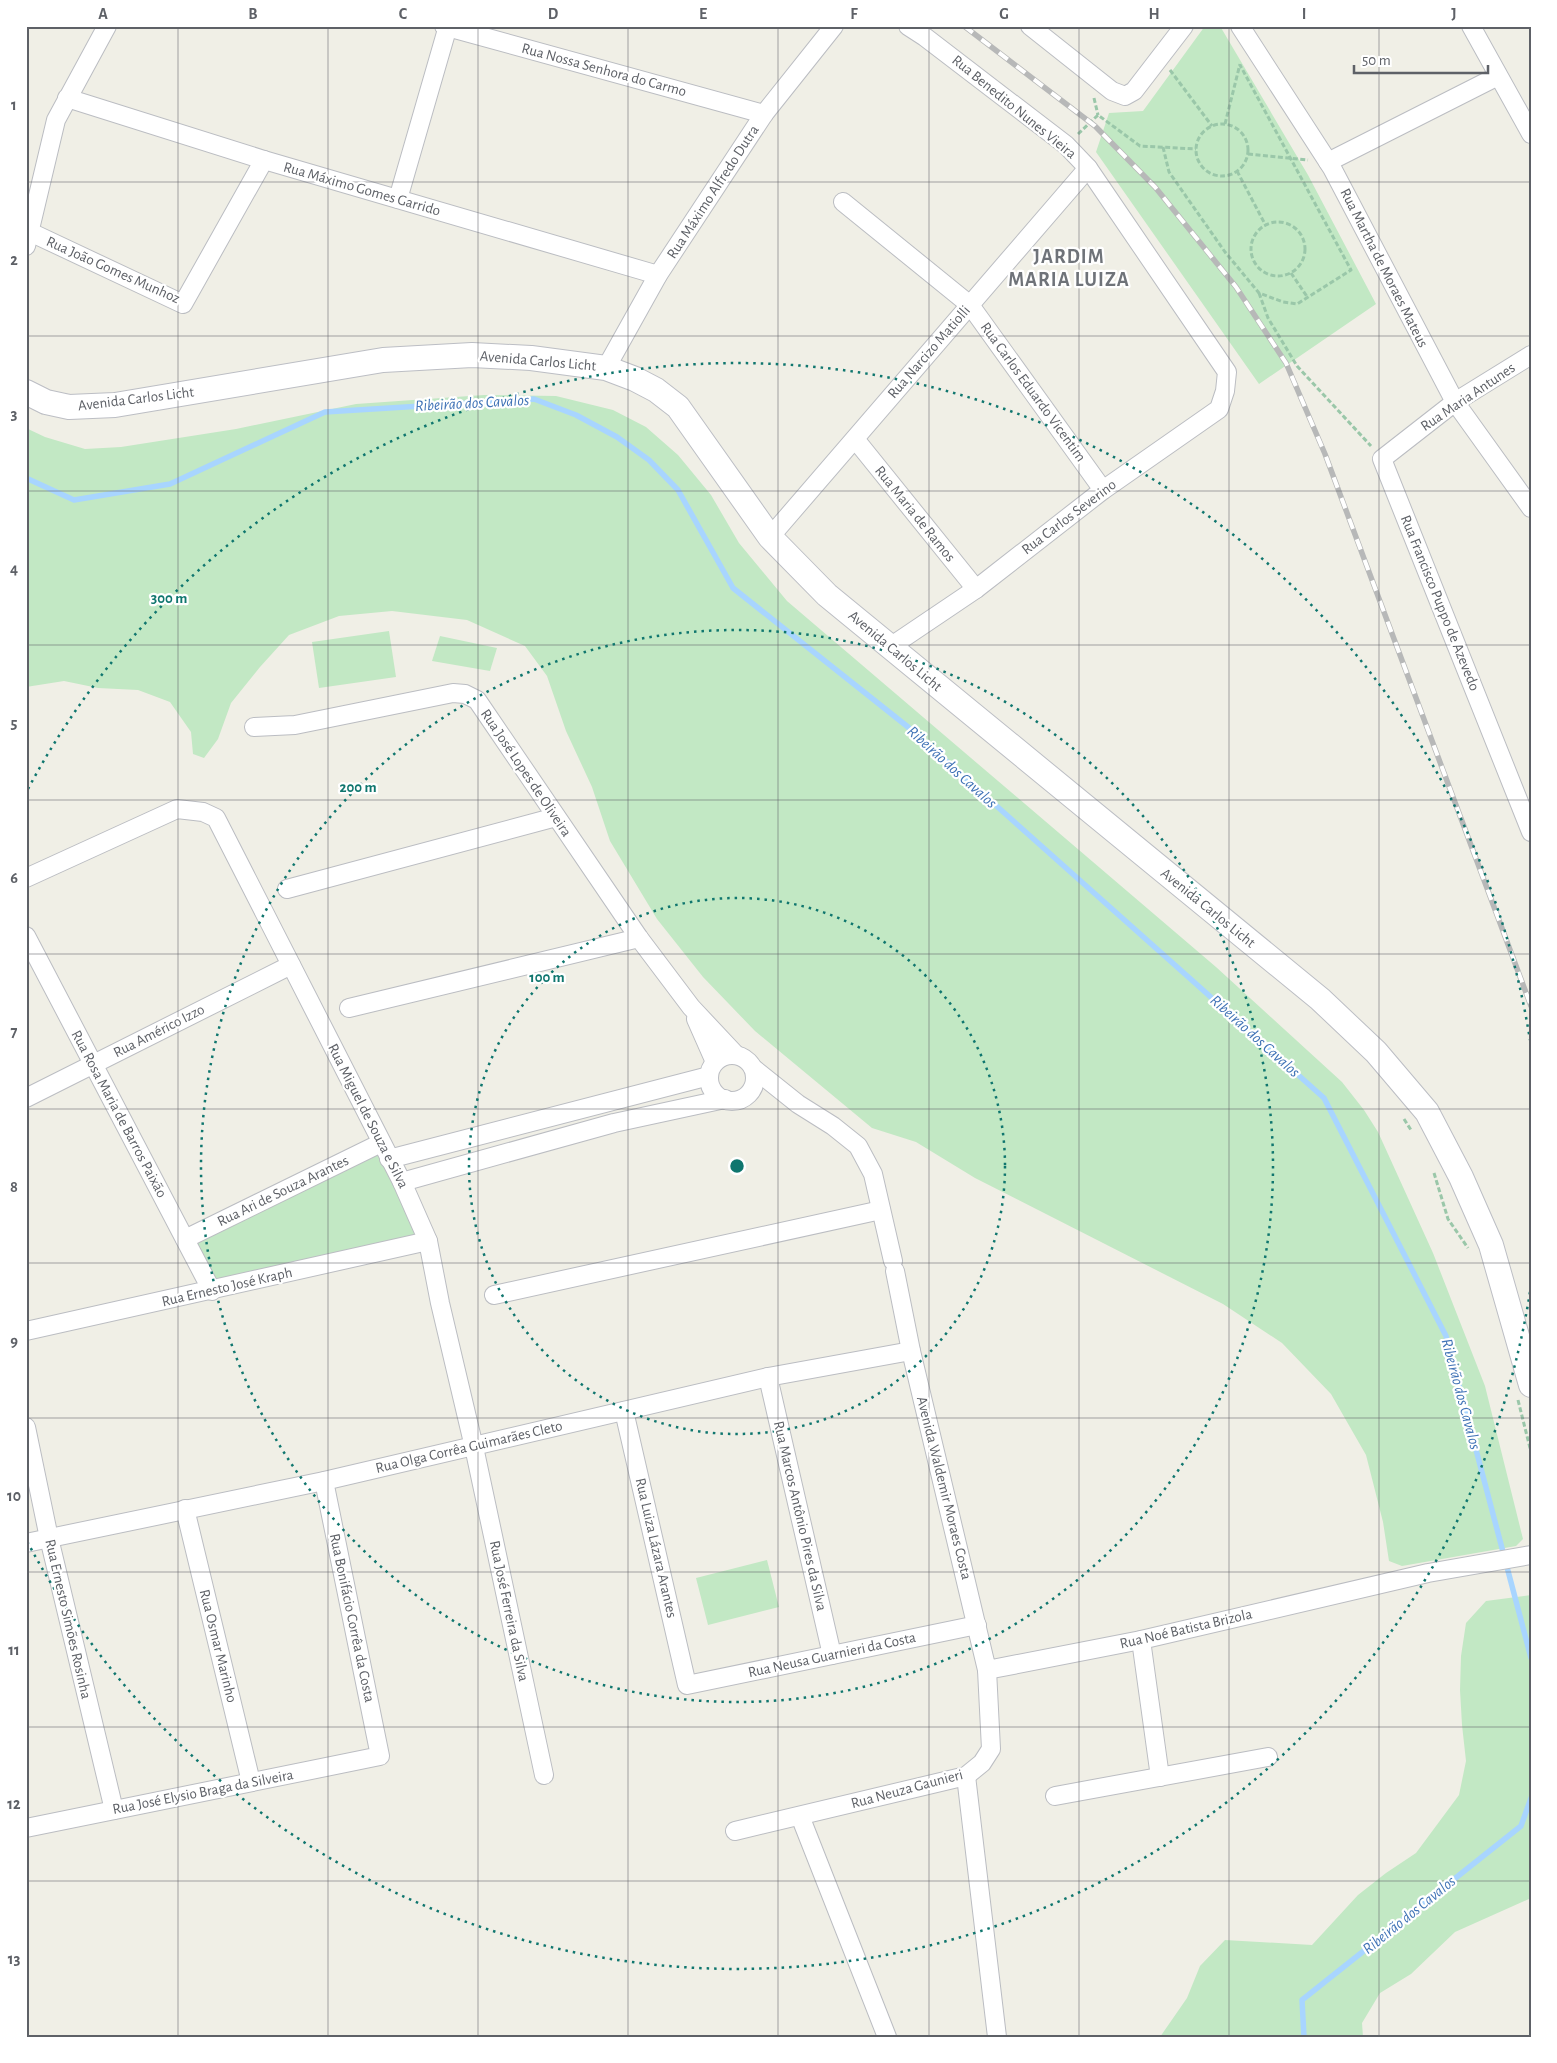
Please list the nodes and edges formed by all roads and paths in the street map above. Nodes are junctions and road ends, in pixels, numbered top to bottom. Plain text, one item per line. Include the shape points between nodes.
1 (107, 26) edge
2 (834, 26) edge
3 (908, 26) edge
4 (1184, 26) edge
5 (1471, 26) edge
6 (447, 27) edge
7 (1040, 29) edge
8 (1244, 32) edge
9 (1160, 57) junction
10 (1240, 65) junction
11 (1498, 76) junction
12 (1093, 94) dead end
13 (67, 98) junction
14 (764, 114) junction
15 (1098, 115) junction
16 (1225, 124) junction
17 (1212, 126) junction
18 (1531, 134) edge
19 (1066, 145) junction
20 (1163, 147) junction
21 (1196, 149) junction
22 (1248, 154) junction
23 (1289, 158) junction
24 (264, 160) junction
25 (1328, 162) junction
26 (1088, 168) junction
27 (1237, 171) junction
28 (398, 199) junction
29 (843, 202) dead end
30 (1266, 226) junction
31 (28, 239) edge
32 (1291, 273) junction
33 (658, 276) junction
34 (1259, 293) junction
35 (1308, 298) junction
36 (970, 305) junction
37 (1531, 355) edge
38 (606, 368) junction
39 (1227, 372) joint
40 (26, 392) edge
41 (1455, 402) junction
42 (855, 439) junction
43 (1382, 459) junction
44 (1103, 490) junction
45 (1531, 508) edge
46 (770, 537) junction
47 (976, 589) junction
48 (890, 647) junction
49 (254, 726) dead end
50 (556, 817) junction
51 (1531, 832) edge
52 (26, 878) edge
53 (287, 889) dead end
54 (26, 936) edge
55 (639, 938) junction
56 (291, 964) junction
57 (691, 1007) junction
58 (349, 1008) dead end
59 (736, 1055) junction
60 (93, 1065) junction
61 (753, 1068) junction
62 (712, 1069) junction
63 (752, 1090) junction
64 (26, 1098) edge
65 (725, 1099) junction
66 (798, 1104) junction
67 (1403, 1118) dead end
68 (1414, 1134) dead end
69 (385, 1151) junction
70 (1432, 1166) dead end
71 (402, 1182) junction
72 (881, 1210) junction
73 (185, 1239) junction
74 (428, 1241) junction
75 (1470, 1251) dead end
76 (212, 1291) junction
77 (494, 1295) dead end
78 (26, 1331) edge
79 (911, 1351) junction
80 (768, 1377) junction
81 (1524, 1391) edge
82 (624, 1411) junction
83 (26, 1427) edge
84 (474, 1446) junction
85 (1531, 1452) edge
86 (324, 1481) junction
87 (185, 1509) junction
88 (49, 1538) junction
89 (26, 1543) edge
90 (1531, 1555) edge
91 (977, 1625) junction
92 (1141, 1640) junction
93 (832, 1655) junction
94 (987, 1670) junction
95 (687, 1685) joint
96 (380, 1756) joint
97 (1268, 1757) dead end
98 (544, 1775) dead end
99 (966, 1776) junction
100 (1160, 1777) junction
101 (251, 1782) junction
102 (1055, 1796) dead end
103 (114, 1810) junction
104 (800, 1816) junction
105 (26, 1828) edge
106 (736, 1831) dead end
107 (887, 2037) edge
108 (997, 2037) edge

1 - 13 street
2 - 14 street, Rua Máximo Alfredo Dutra
3 - 19 street, Rua Benedito Nunes Vieira
4 - 9 street
5 - 11 street
6 - 14 street, Rua Nossa Senhora do Carmo
6 - 28 street
7 - 9 street via 1112,91 1125,96 1134,91
8 - 10 path
8 - 25 street, Rua Martha de Moraes Mateus
9 - 17 path
10 - 16 path
10 - 23 path
11 - 18 street
11 - 25 street
12 - 15 path
13 - 24 street, Rua Máximo Gomes Garrido
13 - 31 street via 56,120
14 - 33 street, Rua Máximo Alfredo Dutra
15 - 19 path
15 - 20 path via 1140,146
16 - 17 path
16 - 22 path via 1233,126 1246,138
17 - 21 path via 1201,134
19 - 26 street, Rua Benedito Nunes Vieira
20 - 21 path
20 - 34 path via 1170,172 1225,252
21 - 27 path via 1198,159 1208,172 1225,176
22 - 23 path
22 - 27 path via 1246,162
23 - 25 path
23 - 35 path via 1352,270
24 - 28 street, Rua Máximo Gomes Garrido
24 - 31 street, Rua João Gomes Munhoz via 183,304
25 - 41 street, Rua Martha de Moraes Mateus
26 - 36 street, Rua Narcizo Matiolli
26 - 39 street, Rua Benedito Nunes Vieira
27 - 30 path
28 - 33 street, Rua Máximo Gomes Garrido
29 - 36 street, Rua Carlos Eduardo Vicentim
30 - 32 path via 1256,234 1252,243 1254,260 1266,273 1274,276
30 - 32 path via 1278,222 1287,224 1301,235 1303,260
32 - 35 path
33 - 38 street, Rua Máximo Alfredo Dutra
34 - 35 path via 1297,304
34 - 43 path via 1268,318 1297,366
36 - 42 street, Rua Narcizo Matiolli
36 - 44 street, Rua Carlos Eduardo Vicentim
37 - 41 street, Rua Maria Antunes
38 - 40 main road, Avenida Carlos Licht via 531,358 472,355 383,360 115,405 69,407 46,402
38 - 46 main road, Avenida Carlos Licht via 656,390 678,407
39 - 44 street, Rua Carlos Severino via 1219,409
41 - 43 street, Rua Maria Antunes
41 - 45 street, Rua Martha de Moraes Mateus
42 - 46 street, Rua Narcizo Matiolli
42 - 47 street, Rua Maria de Ramos
43 - 51 street, Rua Francisco Puppo de Azevedo
44 - 47 street, Rua Carlos Severino
46 - 48 main road, Avenida Carlos Licht via 827,595
47 - 48 street, Rua Carlos Severino
48 - 81 main road, Avenida Carlos Licht via 1320,999 1376,1052 1406,1086 1427,1112 1490,1245
49 - 50 street, Rua José Lopes de Oliveira via 295,725 453,693 465,694 477,700
50 - 53 street
50 - 55 street, Rua José Lopes de Oliveira
52 - 56 street, Rua Miguel de Souza e Silva via 177,809 203,812 216,818
54 - 60 street, Rua Rosa Maria de Barros Paixão
55 - 57 street, Rua José Lopes de Oliveira
55 - 58 street
56 - 60 street, Rua Américo Izzo
56 - 69 street, Rua Miguel de Souza e Silva
57 - 59 street, Rua José Lopes de Oliveira
57 - 62 street, Rua José Lopes de Oliveira
59 - 61 street
59 - 62 street via 728,1055
60 - 64 street, Rua Américo Izzo
60 - 73 street, Rua Rosa Maria de Barros Paixão
61 - 63 street
61 - 66 street
62 - 65 street via 713,1090
62 - 69 street, Rua Ari de Souza Arantes
63 - 65 street via 740,1099
63 - 66 street
65 - 71 street via 614,1123
66 - 72 street via 858,1146 872,1174
67 - 68 path
69 - 71 street, Rua Miguel de Souza e Silva
69 - 73 street, Rua Ari de Souza Arantes
70 - 75 path via 1448,1219
71 - 74 street, Rua Miguel de Souza e Silva
72 - 77 street
72 - 79 street, Avenida Waldemir Moraes Costa
73 - 76 street, Rua Rosa Maria de Barros Paixão
74 - 76 street, Rua Ernesto José Kraph
74 - 84 street, Rua Miguel de Souza e Silva
76 - 78 street, Rua Ernesto José Kraph
79 - 80 street, Rua Olga Corrêa Guimarães Cleto
79 - 91 street, Avenida Waldemir Moraes Costa
80 - 82 street, Rua Olga Corrêa Guimarães Cleto
80 - 93 street, Rua Marcos Antônio Pires da Silva
81 - 85 path
82 - 84 street, Rua Olga Corrêa Guimarães Cleto
82 - 95 street, Rua Luiza Lázara Arantes
83 - 88 street, Rua Ernesto Simões Rosinha
84 - 86 street, Rua Olga Corrêa Guimarães Cleto
84 - 98 street, Rua José Ferreira da Silva
86 - 87 street, Rua Olga Corrêa Guimarães Cleto
86 - 96 street, Rua Bonifácio Corrêa da Costa
87 - 88 street, Rua Olga Corrêa Guimarães Cleto
87 - 101 street, Rua Osmar Marinho
88 - 89 street, Rua Olga Corrêa Guimarães Cleto
88 - 103 street, Rua Ernesto Simões Rosinha
90 - 92 street, Rua Noé Batista Brizola via 1428,1573
91 - 93 street, Rua Neusa Guarnieri da Costa
91 - 94 street
92 - 94 street, Rua Noé Batista Brizola
92 - 100 street
93 - 95 street, Rua Neusa Guarnieri da Costa
94 - 99 street, Rua Neuza Gaunieri via 991,1749 982,1763
96 - 101 street, Rua José Elysio Braga da Silveira
97 - 100 street
99 - 104 street, Rua Neuza Gaunieri
99 - 108 street
100 - 102 street
101 - 103 street, Rua José Elysio Braga da Silveira
103 - 105 street, Rua José Elysio Braga da Silveira
104 - 106 street, Rua Neuza Gaunieri
104 - 107 street

